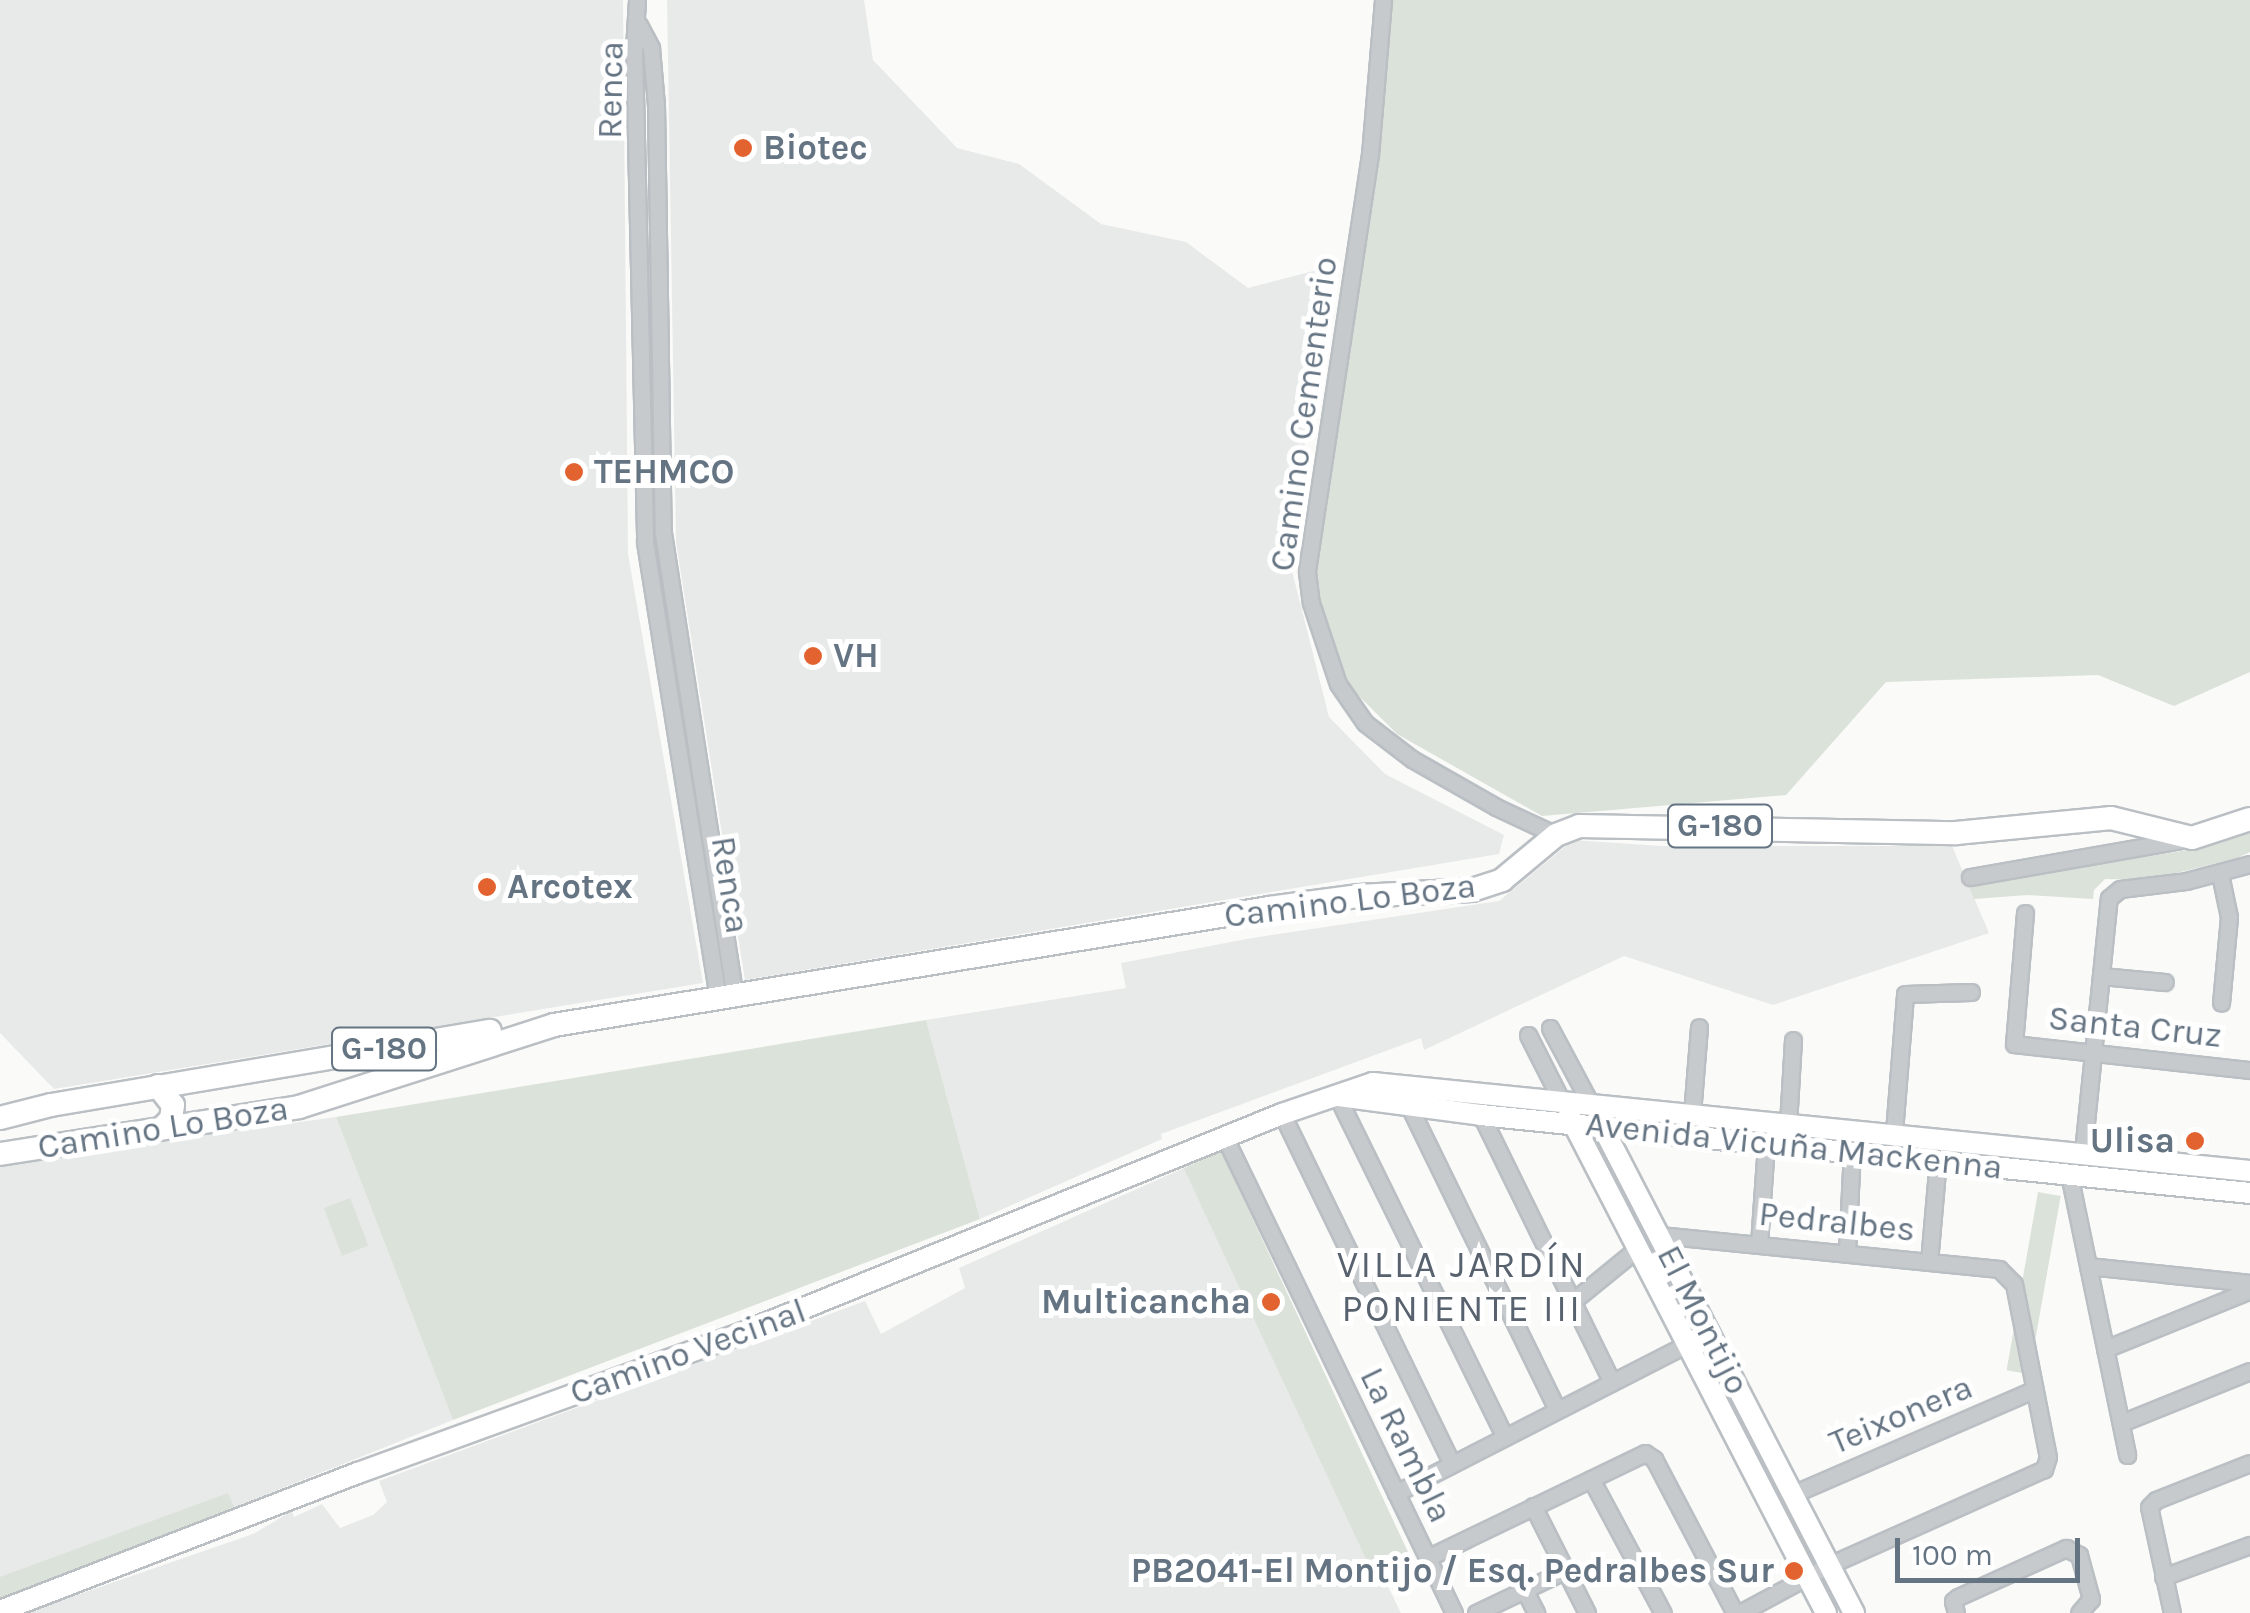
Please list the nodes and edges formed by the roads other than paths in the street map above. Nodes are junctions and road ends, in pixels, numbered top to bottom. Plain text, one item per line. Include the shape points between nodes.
1 (637, 0) edge
2 (1383, 0) edge
3 (638, 25) junction
4 (638, 105) junction
5 (656, 106) junction
6 (680, 653) junction
7 (662, 656) junction
8 (2250, 819) edge
9 (1556, 835) junction
10 (2192, 838) junction
11 (2250, 864) edge
12 (716, 870) junction
13 (698, 874) junction
14 (2220, 874) junction
15 (1970, 877) dead end
16 (2025, 913) dead end
17 (2101, 976) junction
18 (2165, 982) dead end
19 (1971, 992) dead end
20 (726, 997) junction
21 (2221, 1003) dead end
22 (554, 1025) junction
23 (1699, 1027) dead end
24 (1550, 1028) dead end
25 (1528, 1035) dead end
26 (1793, 1040) dead end
27 (2093, 1053) junction
28 (2250, 1070) edge
29 (1373, 1082) joint
30 (158, 1086) junction
31 (1338, 1096) junction
32 (1562, 1100) junction
33 (1590, 1103) junction
34 (1409, 1106) junction
35 (1282, 1114) junction
36 (1481, 1114) junction
37 (1692, 1114) junction
38 (0, 1118) edge
39 (1574, 1124) junction
40 (1788, 1124) junction
41 (162, 1128) junction
42 (1604, 1128) junction
43 (1894, 1132) junction
44 (1226, 1140) junction
45 (1766, 1143) junction
46 (2018, 1145) junction
47 (1852, 1152) junction
48 (2082, 1152) junction
49 (0, 1154) edge
50 (1893, 1155) junction
51 (1938, 1160) junction
52 (2017, 1168) junction
53 (2250, 1172) edge
54 (2070, 1174) junction
55 (2179, 1175) junction
56 (2250, 1193) edge
57 (1659, 1235) junction
58 (1760, 1244) junction
59 (1638, 1248) junction
60 (1847, 1252) junction
61 (1929, 1262) junction
62 (2088, 1266) junction
63 (2250, 1287) edge
64 (1572, 1302) junction
65 (1709, 1332) junction
66 (1687, 1344) junction
67 (2105, 1349) junction
68 (2250, 1371) edge
69 (1612, 1382) junction
70 (2033, 1390) junction
71 (1558, 1410) junction
72 (2121, 1423) junction
73 (1505, 1437) junction
74 (2127, 1455) dead end
75 (2250, 1463) edge
76 (1452, 1464) junction
77 (1590, 1478) junction
78 (1396, 1492) junction
79 (1793, 1494) junction
80 (1533, 1506) junction
81 (2250, 1545) edge
82 (1427, 1558) junction
83 (1829, 1564) junction
84 (1564, 1570) junction
85 (1807, 1577) junction
86 (2163, 1578) junction
87 (1525, 1592) junction
88 (1955, 1607) edge
89 (2084, 1610) edge
90 (0, 1611) edge
91 (1454, 1613) edge
92 (1476, 1613) edge
93 (1536, 1613) edge
94 (1587, 1613) edge
95 (1663, 1613) edge
96 (1738, 1613) edge
97 (1826, 1613) edge
98 (1854, 1613) edge
99 (2172, 1613) edge

1 - 3 street
2 - 9 street, Camino Cementerio via 1370,154 1307,572 1311,603 1338,684 1365,723 1412,759
3 - 4 street, Renca
3 - 5 street, Renca via 651,48
4 - 5 street
4 - 7 street, Renca via 642,498
5 - 6 street, Renca via 663,534
6 - 7 street
6 - 12 street, Renca
7 - 13 street, Renca
8 - 10 main road
9 - 10 main road, Camino Lo Boza / G-180 via 1590,824 1956,833 2111,818
9 - 20 main road, Camino Lo Boza / G-180 via 1509,876 1472,890 1298,903
10 - 15 street
11 - 14 street
12 - 13 street
12 - 20 street, Renca
13 - 20 street, Renca
14 - 17 street via 2112,894
14 - 21 street via 2229,924
16 - 27 street, Santa Cruz via 2014,1044
17 - 18 street
17 - 27 street
19 - 43 street via 1905,994
20 - 22 main road, Camino Lo Boza / G-180
22 - 30 main road, Camino Lo Boza / G-180
22 - 41 main road, Camino Lo Boza / G-180 via 323,1102
23 - 37 street
24 - 33 street, El Montijo
25 - 32 street, El Montijo
26 - 40 street
27 - 28 street, Santa Cruz
27 - 48 street
29 - 31 street, Camino Vecinal
29 - 32 street, Avenida Vicuña Mackenna
30 - 38 main road, Camino Lo Boza / G-180
30 - 41 main road via 173,1106
31 - 34 street, Avenida Vicuña Mackenna
31 - 35 street, Camino Vecinal
31 - 73 street
32 - 33 street, Avenida Vicuña Mackenna
32 - 39 street, El Montijo
33 - 37 street, Avenida Vicuña Mackenna
33 - 42 street, El Montijo
34 - 36 street, Avenida Vicuña Mackenna
34 - 71 street
35 - 44 street, Camino Vecinal
35 - 76 street
36 - 39 street, Avenida Vicuña Mackenna
36 - 64 street
37 - 40 street, Avenida Vicuña Mackenna
39 - 42 street, Avenida Vicuña Mackenna
39 - 59 street, El Montijo
40 - 43 street, Avenida Vicuña Mackenna
41 - 49 main road, Camino Lo Boza / G-180
42 - 45 street, Avenida Vicuña Mackenna
42 - 57 street, El Montijo
43 - 46 street, Avenida Vicuña Mackenna
43 - 50 street
44 - 78 street, La Rambla
44 - 90 street, Camino Vecinal via 745,1332
45 - 47 street, Avenida Vicuña Mackenna
45 - 58 street
46 - 48 street, Avenida Vicuña Mackenna
46 - 52 street
47 - 50 street, Avenida Vicuña Mackenna
47 - 60 street
48 - 55 street, Avenida Vicuña Mackenna
50 - 51 street, Avenida Vicuña Mackenna
51 - 52 street, Avenida Vicuña Mackenna
51 - 61 street
52 - 54 street, Avenida Vicuña Mackenna
53 - 55 street, Avenida Vicuña Mackenna
54 - 55 street, Avenida Vicuña Mackenna
54 - 62 street
55 - 56 street, Avenida Vicuña Mackenna
57 - 58 street, Pedralbes
57 - 65 street, El Montijo
58 - 60 street, Pedralbes
59 - 64 street
59 - 66 street, El Montijo
60 - 61 street, Pedralbes
61 - 70 street, Pedralbes via 2008,1274
62 - 63 street
62 - 67 street
63 - 67 street
64 - 69 street
65 - 66 street
65 - 79 street, El Montijo
66 - 69 street
66 - 85 street, El Montijo
67 - 72 street
68 - 72 street
69 - 71 street
70 - 79 street, Teixonera
70 - 83 street via 2046,1465
71 - 73 street
72 - 74 street
73 - 76 street
75 - 86 street via 2149,1507
76 - 78 street
77 - 80 street
77 - 95 street
77 - 96 street via 1648,1454
78 - 82 street, La Rambla
79 - 83 street, El Montijo
80 - 82 street
80 - 84 street
81 - 86 street
82 - 91 street, La Rambla
83 - 85 street
83 - 98 street, El Montijo
84 - 87 street
84 - 94 street
85 - 96 street
85 - 97 street, El Montijo
86 - 99 street
87 - 92 street
87 - 93 street
88 - 89 street via 2066,1548 2080,1555

